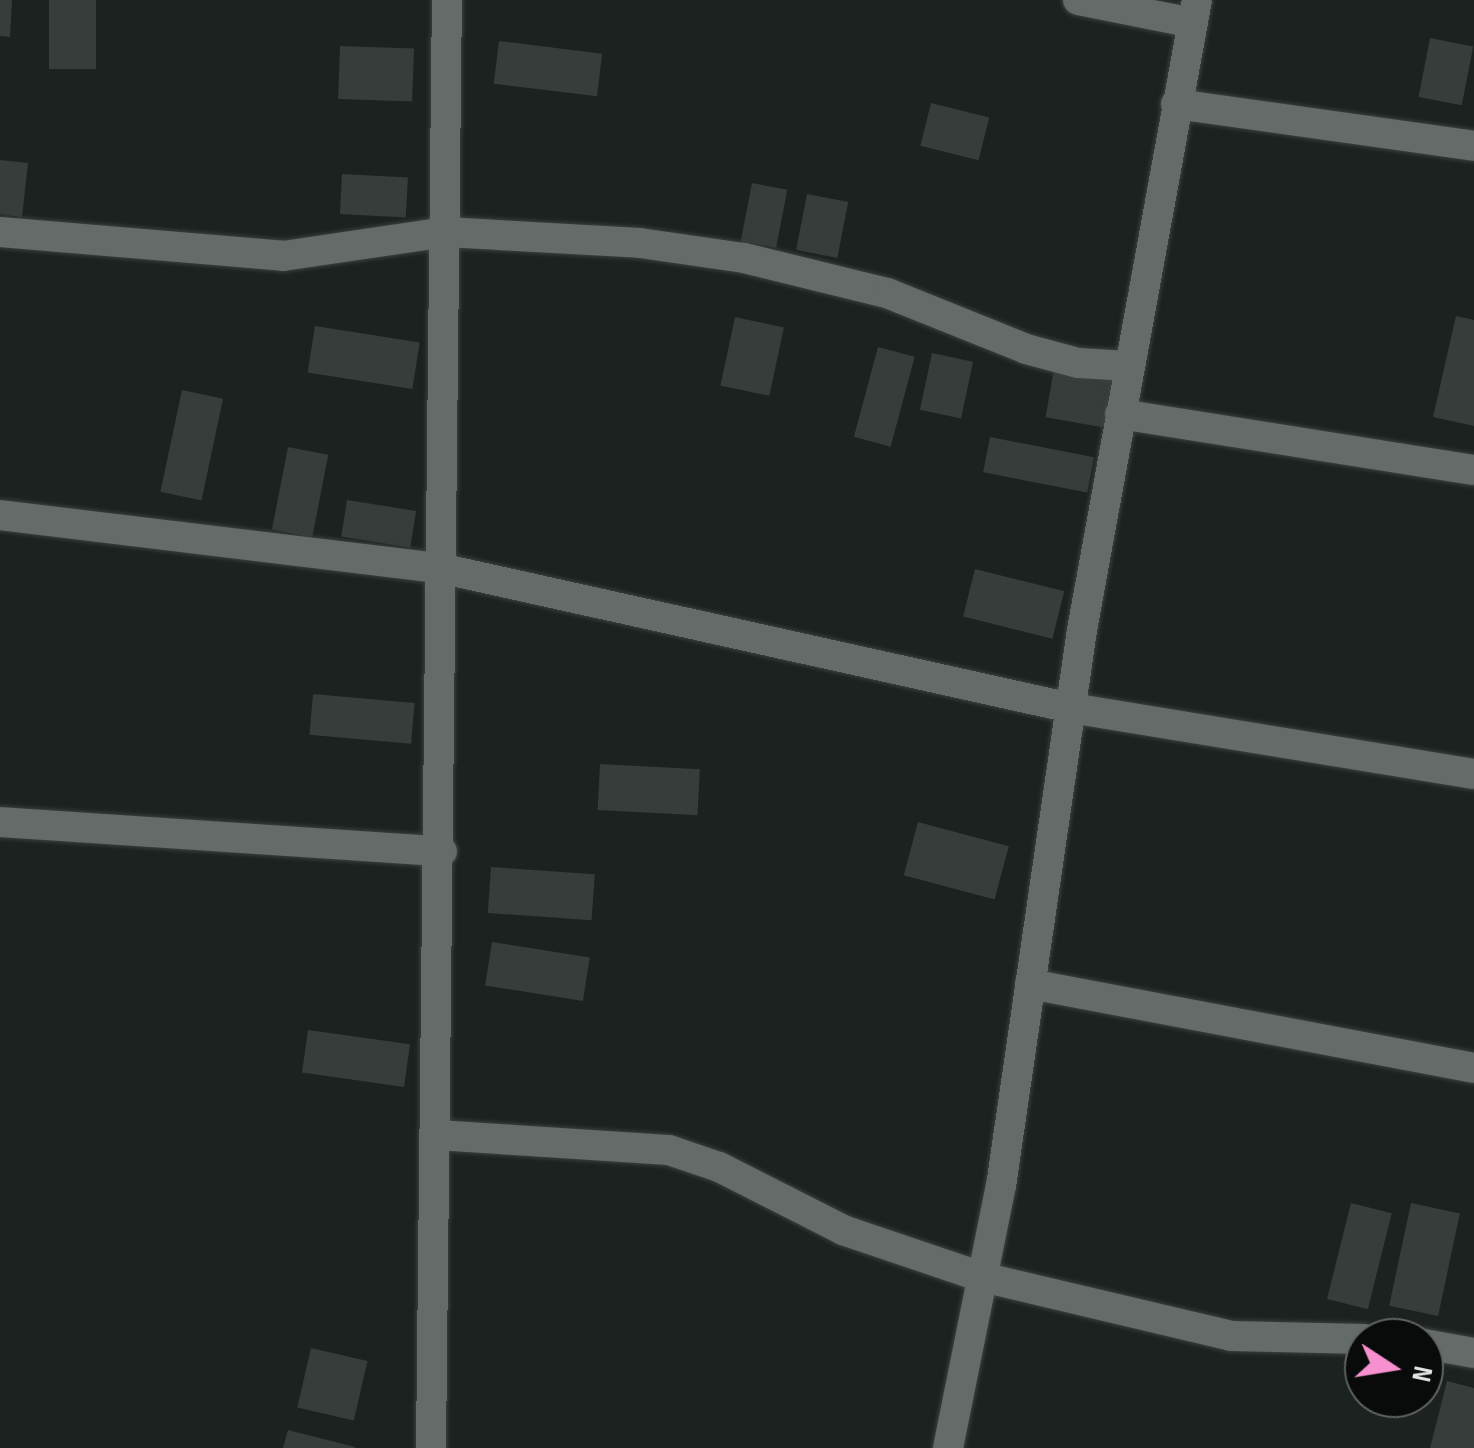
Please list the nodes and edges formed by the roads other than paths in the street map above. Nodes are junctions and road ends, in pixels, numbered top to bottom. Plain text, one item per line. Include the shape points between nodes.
1 (447, 0) edge
2 (1078, 0) edge
3 (1195, 11) edge
4 (1176, 104) junction
5 (1474, 146) edge
6 (0, 232) edge
7 (445, 232) junction
8 (1129, 366) junction
9 (1120, 414) junction
10 (1474, 470) edge
11 (0, 515) edge
12 (444, 568) junction
13 (1071, 708) junction
14 (1474, 774) edge
15 (0, 822) edge
16 (442, 850) junction
17 (1030, 984) junction
18 (1474, 1068) edge
19 (438, 1135) junction
20 (982, 1277) junction
21 (1344, 1339) edge
22 (1444, 1348) edge
23 (1474, 1353) edge
24 (431, 1448) edge
25 (948, 1448) edge

1 - 7 street
2 - 3 street
3 - 4 street
4 - 5 street
4 - 8 street
6 - 7 street via 282,256
7 - 8 street via 621,241 744,258 887,294 1026,349 1078,363
7 - 12 street
8 - 9 street
9 - 10 street
9 - 13 street
11 - 12 street
12 - 13 street
12 - 16 street
13 - 14 street
13 - 17 street
15 - 16 street
16 - 19 street
17 - 18 street
17 - 20 street
19 - 20 street via 669,1150 719,1167 843,1230
19 - 24 street
20 - 21 street via 1231,1336
20 - 25 street
22 - 23 street

